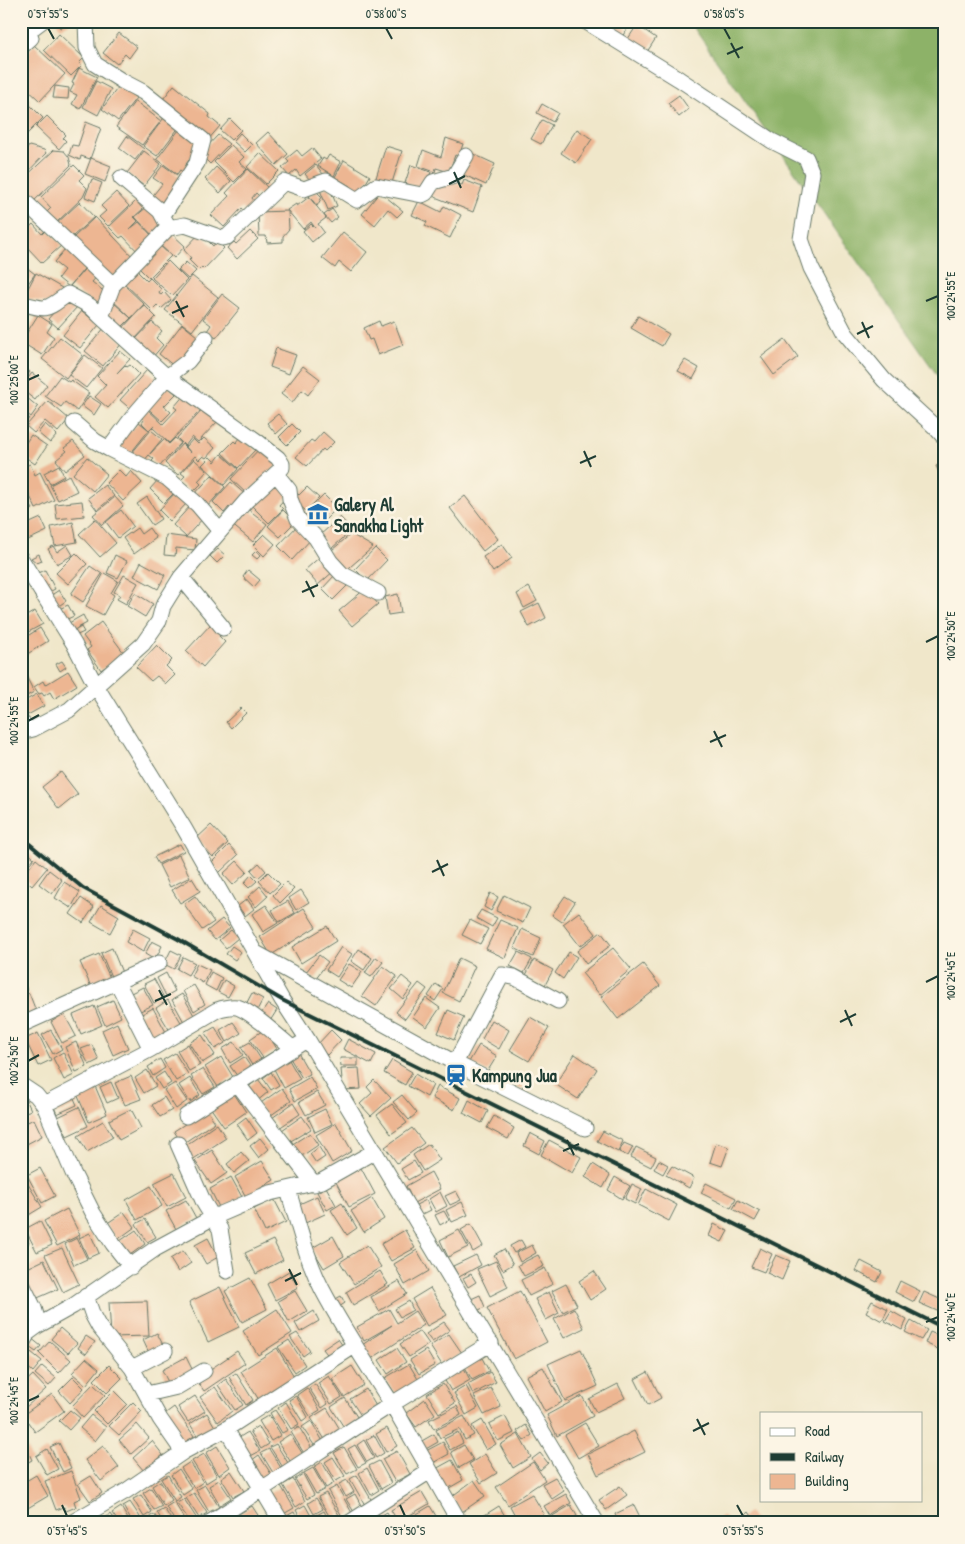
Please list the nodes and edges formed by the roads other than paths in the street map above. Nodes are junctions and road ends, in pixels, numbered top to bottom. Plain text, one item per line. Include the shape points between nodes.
1 (86, 21) edge
2 (585, 21) edge
3 (31, 24) edge
4 (21, 47) edge
5 (466, 156) dead end
6 (121, 178) dead end
7 (21, 198) edge
8 (166, 222) junction
9 (113, 285) junction
10 (21, 303) edge
11 (101, 317) junction
12 (206, 338) dead end
13 (167, 377) junction
14 (74, 423) dead end
15 (944, 437) edge
16 (109, 449) junction
17 (276, 474) junction
18 (220, 531) junction
19 (21, 559) edge
20 (181, 577) junction
21 (378, 593) dead end
22 (223, 628) dead end
23 (96, 686) junction
24 (21, 722) edge
25 (254, 952) junction
26 (159, 963) dead end
27 (117, 982) junction
28 (558, 1002) dead end
29 (21, 1024) edge
30 (308, 1040) junction
31 (292, 1048) junction
32 (151, 1049) junction
33 (455, 1063) junction
34 (237, 1083) junction
35 (21, 1085) edge
36 (44, 1106) junction
37 (186, 1116) dead end
38 (585, 1128) dead end
39 (178, 1144) dead end
40 (375, 1151) junction
41 (314, 1184) junction
42 (288, 1190) junction
43 (214, 1217) junction
44 (131, 1267) junction
45 (227, 1271) dead end
46 (21, 1282) edge
47 (86, 1296) junction
48 (39, 1325) junction
49 (490, 1343) junction
50 (21, 1345) edge
51 (354, 1346) junction
52 (165, 1351) dead end
53 (132, 1368) junction
54 (204, 1371) dead end
55 (147, 1394) junction
56 (392, 1404) junction
57 (226, 1429) junction
58 (183, 1452) junction
59 (430, 1471) junction
60 (263, 1490) junction
61 (90, 1518) edge
62 (358, 1520) edge
63 (71, 1523) edge
64 (210, 1523) edge
65 (282, 1523) edge
66 (460, 1523) edge
67 (597, 1523) edge

1 - 8 street via 87,48 95,64 143,92 203,140 197,163
2 - 15 street via 772,141 806,158 812,173 801,239 811,268 845,332 884,380
3 - 4 street via 31,38
5 - 8 street via 454,176 433,182 422,195 376,186 357,200 326,181 304,189 284,182 227,237
6 - 8 street
7 - 9 street
8 - 9 street
9 - 11 street
10 - 11 street via 48,308 68,294 90,306
11 - 13 street
12 - 13 street via 188,362
13 - 16 street
13 - 17 street via 278,458 282,468
14 - 16 street
16 - 18 street via 167,478 197,504
17 - 18 street
17 - 21 street via 289,490 298,520 316,538 330,561 342,574
18 - 20 street
19 - 23 street
20 - 22 street
20 - 23 street via 163,606 153,632
23 - 24 street via 70,710 34,729 29,730
23 - 25 street via 184,828
25 - 30 street
25 - 33 street
26 - 27 street
27 - 29 street
27 - 32 street
28 - 33 street via 514,977 502,975
30 - 31 street
30 - 40 street
31 - 32 street via 246,1011 236,1007 217,1010
31 - 34 street
32 - 36 street
33 - 38 street
34 - 37 street
34 - 41 street
35 - 36 street via 36,1095
36 - 44 street via 93,1213
39 - 43 street via 204,1203
40 - 41 street
40 - 49 street
41 - 42 street
42 - 43 street via 270,1193
42 - 51 street via 310,1262
43 - 44 street via 155,1249
43 - 45 street via 221,1235
44 - 47 street
46 - 48 street
47 - 48 street
47 - 53 street via 99,1328
48 - 50 street via 28,1333
49 - 56 street
49 - 67 street
51 - 56 street
51 - 57 street
52 - 53 street
53 - 55 street
54 - 55 street via 177,1387
55 - 58 street
56 - 59 street
56 - 60 street
57 - 58 street
57 - 60 street
58 - 61 street
59 - 62 street
59 - 66 street
60 - 64 street
60 - 65 street
61 - 63 street

